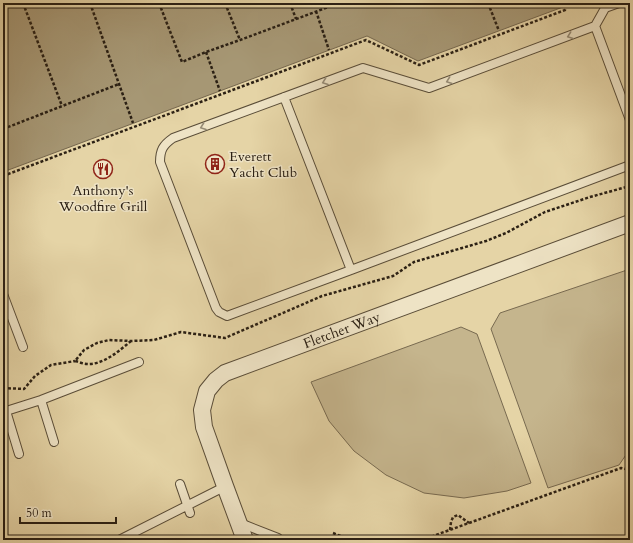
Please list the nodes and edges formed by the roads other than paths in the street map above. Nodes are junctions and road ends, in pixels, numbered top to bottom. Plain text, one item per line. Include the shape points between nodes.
1 (619, 3) edge
2 (606, 6) edge
3 (595, 26) junction
4 (284, 98) junction
5 (630, 120) edge
6 (630, 165) edge
7 (630, 223) edge
8 (351, 270) junction
9 (3, 294) edge
10 (23, 346) dead end
11 (139, 362) dead end
12 (41, 400) junction
13 (5, 411) edge
14 (54, 442) dead end
15 (20, 454) dead end
16 (180, 484) dead end
17 (224, 486) junction
18 (188, 509) junction
19 (239, 523) junction
20 (278, 538) dead end
21 (119, 540) edge
22 (245, 540) edge

1 - 2 lane
2 - 3 lane
3 -> 4 lane via 429,88 363,68
3 - 5 lane
4 - 8 lane
4 -> 8 lane via 173,138 160,154 160,162 216,308 227,316
6 - 8 lane
7 - 17 street, Fletcher Way via 225,373 207,391 202,410 204,427
9 - 10 lane
11 - 12 lane
12 - 13 lane
12 - 14 lane
13 - 15 lane
16 - 18 lane
17 - 18 lane
17 - 19 street, Fletcher Way
18 - 21 lane
19 - 20 lane
19 - 22 street, Fletcher Way

